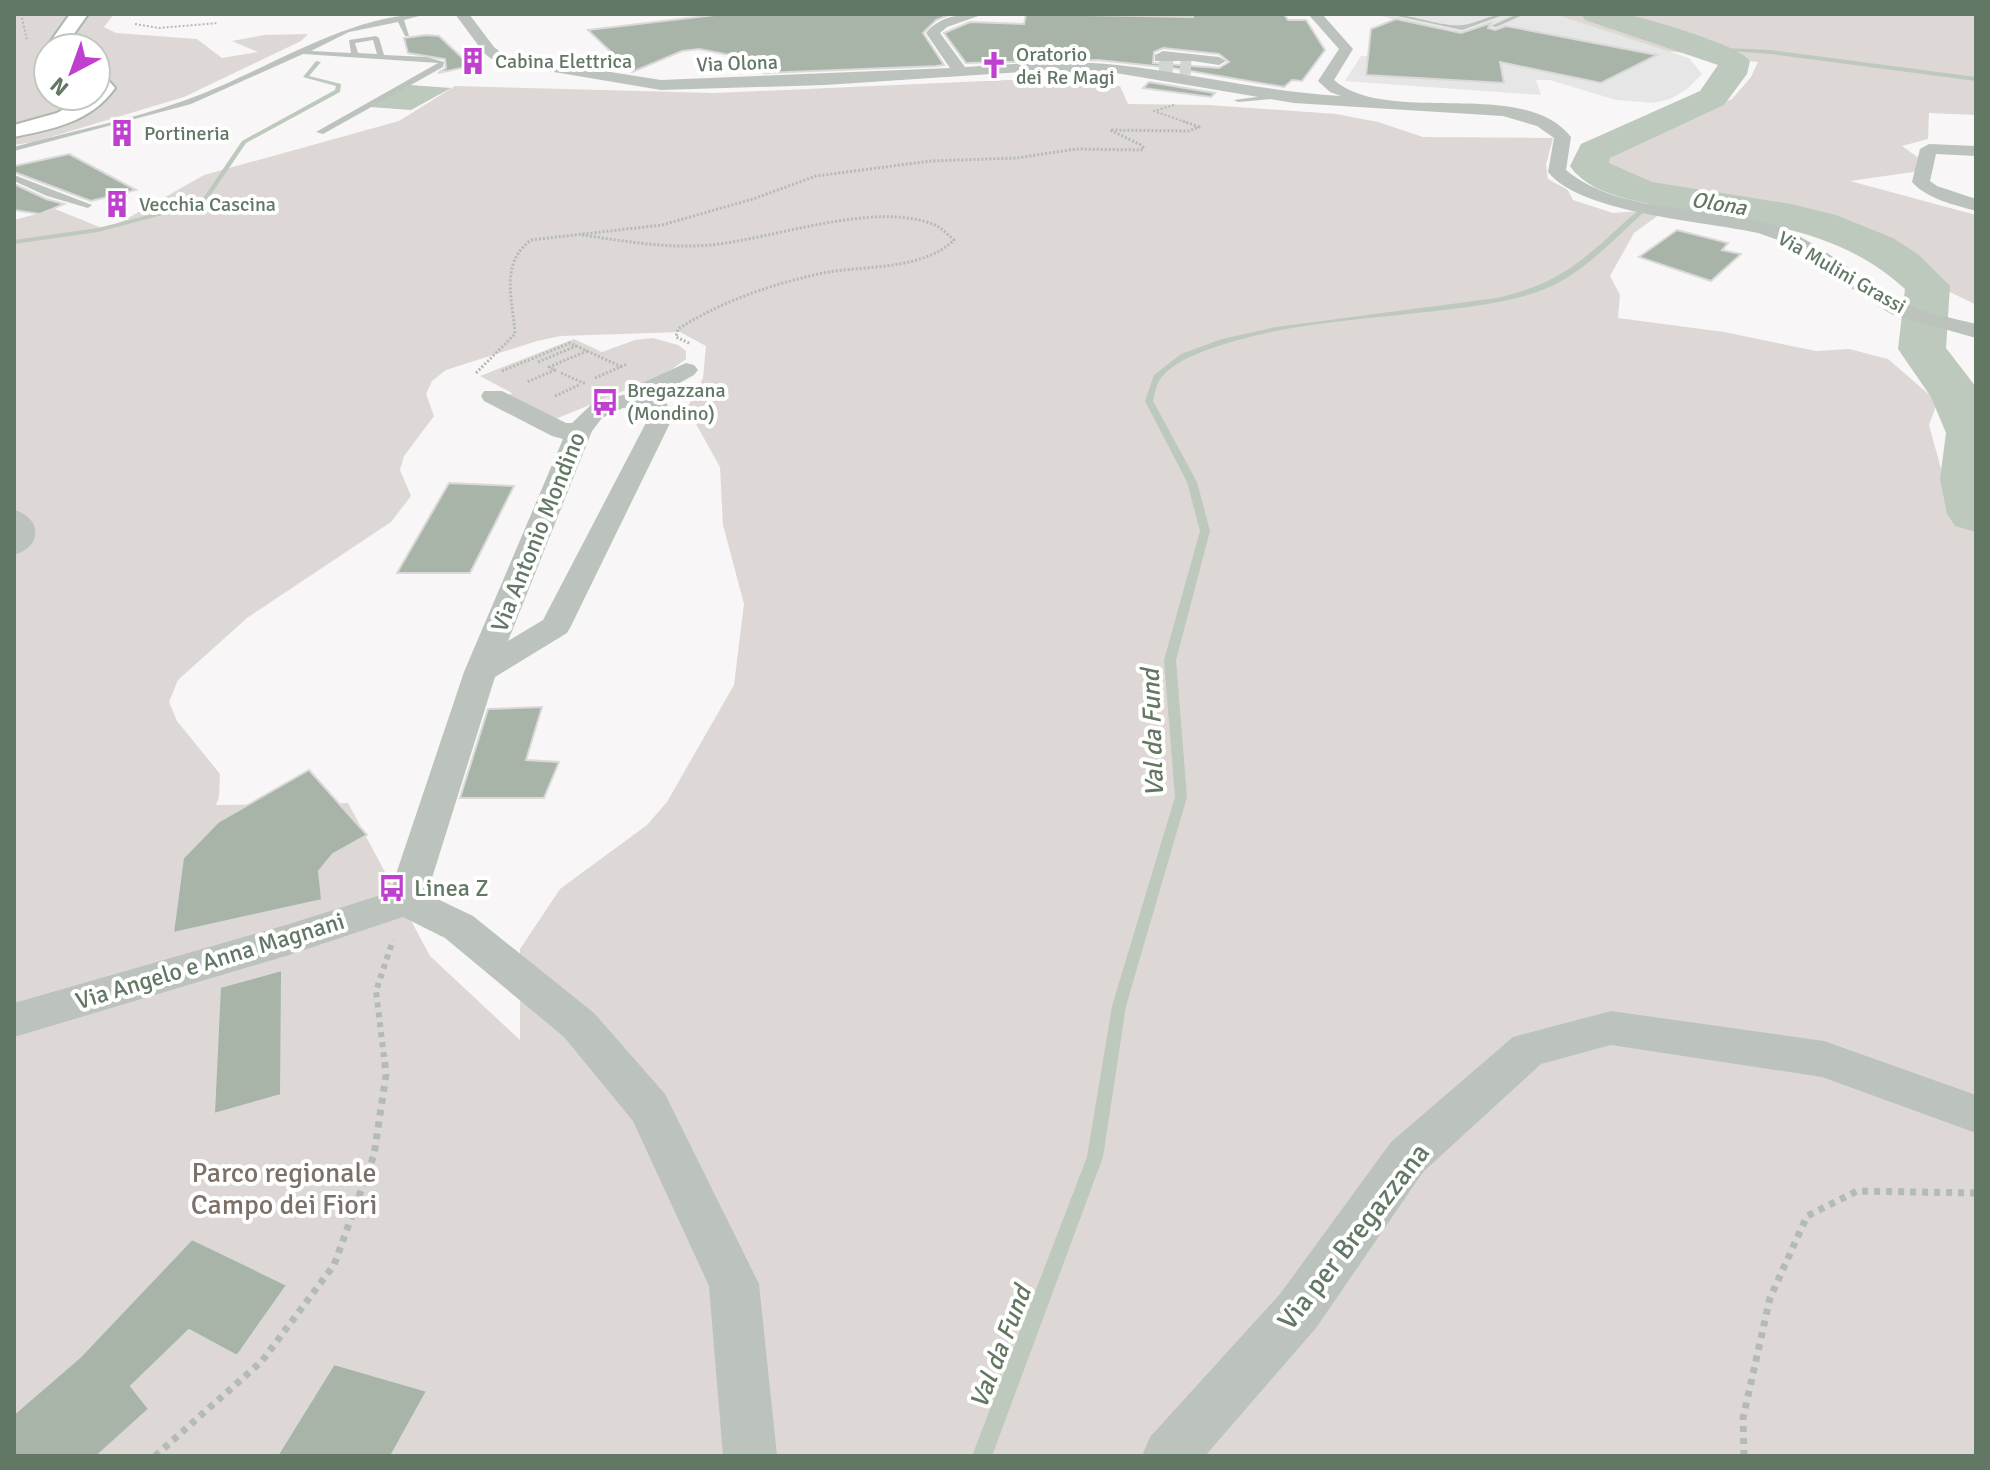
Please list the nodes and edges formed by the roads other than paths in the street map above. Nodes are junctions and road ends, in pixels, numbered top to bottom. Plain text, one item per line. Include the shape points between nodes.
1 (79, 14) edge
2 (424, 14) edge
3 (462, 14) edge
4 (977, 14) edge
5 (1315, 14) edge
6 (1391, 14) edge
7 (1503, 14) edge
8 (1522, 14) edge
9 (400, 18) junction
10 (1485, 31) dead end
11 (66, 32) edge
12 (407, 35) dead end
13 (422, 46) dead end
14 (301, 52) junction
15 (355, 55) junction
16 (1075, 55) dead end
17 (381, 56) junction
18 (427, 59) junction
19 (978, 60) dead end
20 (1219, 61) dead end
21 (1193, 62) junction
22 (1039, 63) junction
23 (957, 66) junction
24 (1116, 69) junction
25 (1270, 79) dead end
26 (1290, 81) dead end
27 (1326, 81) junction
28 (1279, 96) junction
29 (1238, 100) dead end
30 (1381, 103) junction
31 (77, 112) edge
32 (14, 131) edge
33 (320, 132) dead end
34 (14, 149) edge
35 (1976, 151) edge
36 (14, 178) edge
37 (88, 205) dead end
38 (1976, 205) edge
39 (1968, 328) edge
40 (686, 370) dead end
41 (493, 396) road end
42 (639, 399) junction
43 (579, 431) junction
44 (14, 518) edge
45 (14, 546) edge
46 (480, 672) junction
47 (406, 901) junction
48 (14, 1020) edge
49 (1976, 1114) edge
50 (750, 1456) edge
51 (1169, 1456) edge

1 - 11 main road
2 - 9 lane
3 - 23 street, Via Olona via 489,53 500,59 661,85 809,81
4 - 23 street via 942,24 933,33
5 - 27 street via 1346,49
6 - 7 lane via 1462,28
8 - 10 lane
9 - 12 lane
9 - 14 lane via 347,31
13 - 18 lane
14 - 15 lane
14 - 34 lane via 188,102
15 - 17 lane
15 - 17 lane via 351,41 376,38
16 - 22 street, Via Olona via 1041,54
17 - 18 lane
18 - 33 lane via 441,66
19 - 23 street
20 - 21 street
21 - 24 street via 1157,60
21 - 25 street
22 - 23 street, Via Olona
22 - 24 street, Via Olona
24 - 28 street, Via Olona
26 - 27 street
27 - 30 street via 1345,93
28 - 29 lane
28 - 30 street, Via Olona
30 - 39 street, Via Mulini Grassi via 1503,111 1532,118 1563,137 1557,172 1564,182 1607,198 1764,228 1899,309
31 - 32 main road
35 - 38 street via 1929,149 1921,182
36 - 37 lane
40 - 42 street
41 - 43 street via 561,431
42 - 43 street, Via Antonio Mondino via 602,408
42 - 46 street, Via Antonio Mondino via 656,405 661,417 556,626
43 - 46 street, Via Antonio Mondino
44 - 45 street via 20,524 20,543
46 - 47 street, Via Antonio Mondino
47 - 48 street, Via Angelo e Anna Magnani
47 - 50 street via 459,927 579,1025 649,1108 734,1284
49 - 51 street, Via per Bregazzana via 1824,1059 1611,1028 1528,1050 1407,1157 1298,1311

